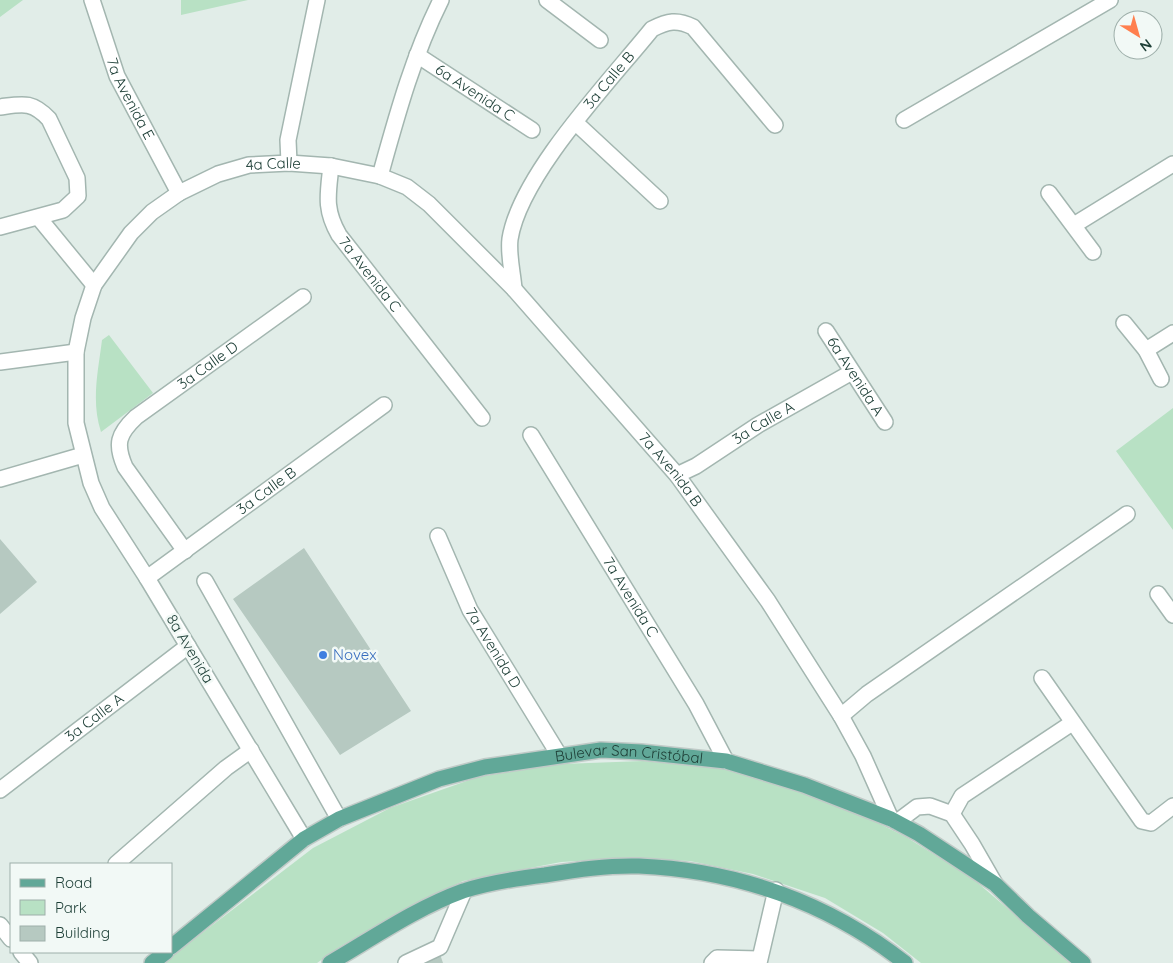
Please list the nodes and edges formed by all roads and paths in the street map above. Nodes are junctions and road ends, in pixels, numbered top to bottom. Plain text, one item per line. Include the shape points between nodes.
1 (92, 0) edge
2 (317, 0) edge
3 (441, 0) edge
4 (547, 0) edge
5 (1110, 0) edge
6 (600, 40) dead end
7 (417, 55) junction
8 (0, 107) edge
9 (904, 120) dead end
10 (576, 123) junction
11 (775, 125) dead end
12 (532, 130) dead end
13 (288, 163) junction
14 (1173, 164) edge
15 (331, 166) junction
16 (380, 176) junction
17 (179, 193) junction
18 (1049, 193) dead end
19 (660, 201) dead end
20 (39, 218) junction
21 (1074, 225) junction
22 (0, 227) edge
23 (1093, 252) dead end
24 (94, 285) junction
25 (514, 289) junction
26 (303, 297) dead end
27 (1124, 323) dead end
28 (826, 331) dead end
29 (1173, 333) edge
30 (1146, 350) junction
31 (76, 352) junction
32 (0, 362) edge
33 (852, 372) junction
34 (1161, 379) dead end
35 (384, 405) dead end
36 (482, 418) dead end
37 (885, 422) dead end
38 (531, 434) dead end
39 (83, 455) junction
40 (677, 475) junction
41 (0, 479) edge
42 (1127, 514) dead end
43 (438, 536) dead end
44 (185, 551) junction
45 (147, 578) junction
46 (205, 581) dead end
47 (1158, 594) dead end
48 (1173, 615) edge
49 (188, 646) junction
50 (1042, 678) dead end
51 (841, 716) junction
52 (1072, 723) junction
53 (251, 750) junction
54 (559, 755) junction
55 (726, 761) junction
56 (0, 790) edge
57 (1173, 806) edge
58 (952, 814) junction
59 (339, 819) junction
60 (894, 821) junction
61 (304, 839) junction
62 (117, 863) edge
63 (995, 884) junction
64 (776, 890) junction
65 (464, 891) junction
66 (0, 925) edge
67 (10, 939) edge
68 (172, 946) edge
69 (22, 953) edge
70 (165, 953) edge
71 (759, 961) edge
72 (1082, 961) edge
73 (30, 963) edge
74 (152, 963) edge
75 (330, 963) edge
76 (406, 963) edge
77 (712, 963) edge
78 (905, 963) edge

1 - 17 street, 7a Avenida E via 117,76
2 - 13 street via 288,140
3 - 7 street
4 - 6 street
5 - 9 street
7 - 12 street, 6a Avenida C
7 - 16 street
8 - 20 street via 35,106 49,119 77,178 78,196 63,210
10 - 11 street, 3a Calle B via 652,29 667,21 681,21 693,28
10 - 19 street
10 - 25 street, 3a Calle B via 518,208 510,241
13 - 15 street, 4a Calle
13 - 17 street, 4a Calle via 249,165 218,174
14 - 21 street
15 - 16 street, 4a Calle
15 - 36 street, 7a Avenida C via 329,218 338,235
16 - 25 street, 7a Avenida B via 407,187 429,204
17 - 24 street, 4a Calle via 152,212 131,233
18 - 21 street
20 - 22 street
20 - 24 street
21 - 23 street
24 - 31 street, 4a Calle
25 - 40 street, 7a Avenida B
26 - 44 street, 3a Calle D via 136,417 119,440 119,453 125,467
27 - 30 street
28 - 33 street, 6a Avenida A
29 - 30 street
30 - 34 street
31 - 32 street
31 - 39 street, 4a Calle via 76,423
33 - 37 street, 6a Avenida A
33 - 40 street, 3a Calle A
35 - 44 street, 3a Calle B
38 - 55 street, 7a Avenida C via 696,704
39 - 41 street
39 - 45 street, 8a Avenida via 90,483 102,508
40 - 51 street, 7a Avenida B via 768,601
42 - 51 street via 867,694
43 - 54 street, 7a Avenida D via 470,610
44 - 45 street, 3a Calle B
45 - 49 street, 8a Avenida
46 - 59 street
47 - 48 street
49 - 53 street, 8a Avenida
49 - 56 street, 3a Calle A
50 - 52 street
51 - 60 street, 7a Avenida B
52 - 57 street via 1142,821 1151,823
52 - 58 street via 962,796
53 - 61 street, 8a Avenida
53 - 62 street
54 - 55 main road, Bulevar San Cristóbal via 601,750 631,751
54 - 59 main road, Bulevar San Cristóbal via 484,767 439,780
55 - 60 main road, Bulevar San Cristóbal via 804,784
58 - 60 street via 930,806 917,807
58 - 63 street
59 - 61 main road, Bulevar San Cristóbal
60 - 63 main road, Bulevar San Cristóbal
61 - 68 main road, Bulevar San Cristóbal
63 - 72 main road, Bulevar San Cristóbal
64 - 65 main road via 698,872 639,866 528,877
64 - 71 street
64 - 78 main road via 834,916 880,943
65 - 75 main road via 399,922
65 - 76 street via 440,947
66 - 67 street
69 - 73 street
70 - 74 main road
71 - 77 street via 717,958

